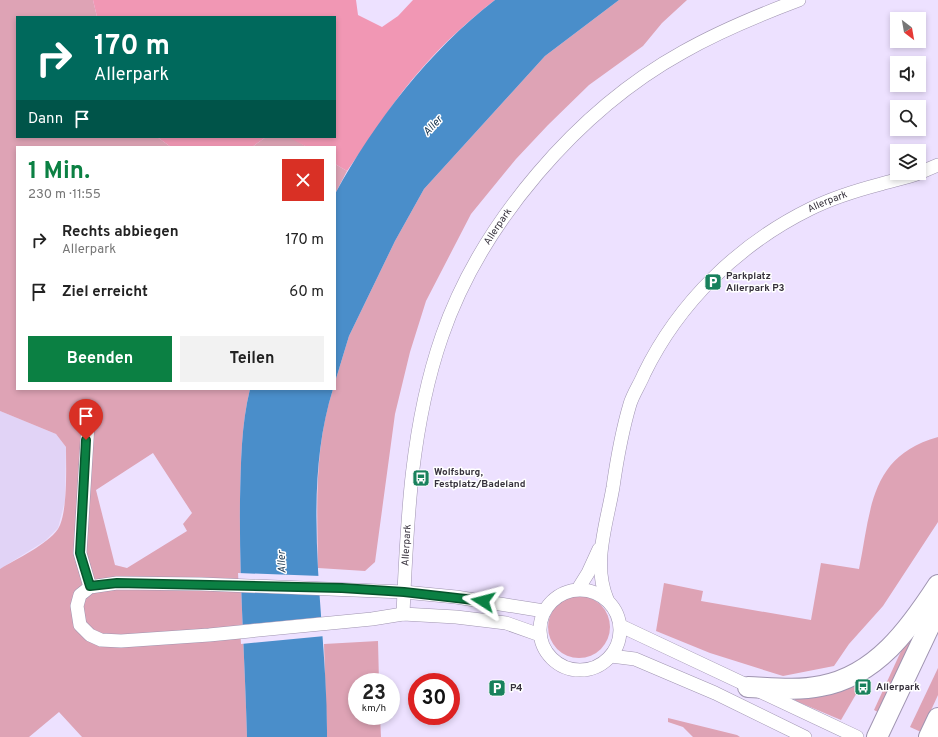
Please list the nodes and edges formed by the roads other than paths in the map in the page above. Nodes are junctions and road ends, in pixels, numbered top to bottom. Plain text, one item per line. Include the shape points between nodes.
1 (798, 0) edge
2 (938, 165) edge
3 (926, 170) edge
4 (897, 180) edge
5 (88, 424) dead end
6 (602, 542) junction
7 (938, 585) edge
8 (90, 586) junction
9 (578, 590) junction
10 (404, 592) junction
11 (607, 599) junction
12 (938, 608) edge
13 (544, 611) junction
14 (403, 614) junction
15 (621, 626) junction
16 (540, 635) junction
17 (611, 656) junction
18 (748, 687) junction
19 (938, 718) edge
20 (805, 737) edge
21 (857, 737) edge
22 (878, 737) edge
23 (929, 737) edge

1 - 10 street, Allerpark via 758,15 682,52 627,89 567,141 541,170 483,250 461,291 442,336 424,406 411,479
2 - 3 street, Allerpark
4 - 6 street, Allerpark via 811,209 781,225 719,272 679,314 653,356 630,403 616,462
5 - 8 street via 80,547
6 - 9 street, Allerpark
6 - 11 street, Allerpark via 602,588
7 - 18 main road via 905,632 884,653 857,673 820,686 788,689
8 - 10 street via 117,583 201,584
8 - 14 street via 80,595 76,606 80,624 90,636 101,640 209,635
9 - 11 street via 598,593
9 - 13 street via 565,593 553,600
10 - 13 street via 456,597
10 - 14 street, Allerpark
11 - 15 street, Allerpark via 614,607
12 - 22 main road
13 - 16 street via 540,622
14 - 16 street via 456,617 506,624
15 - 17 street via 620,638
15 - 18 street
16 - 17 street via 546,651 561,666 575,670 591,669 601,665
17 - 20 street via 635,659 708,690
18 - 21 street
19 - 23 main road

